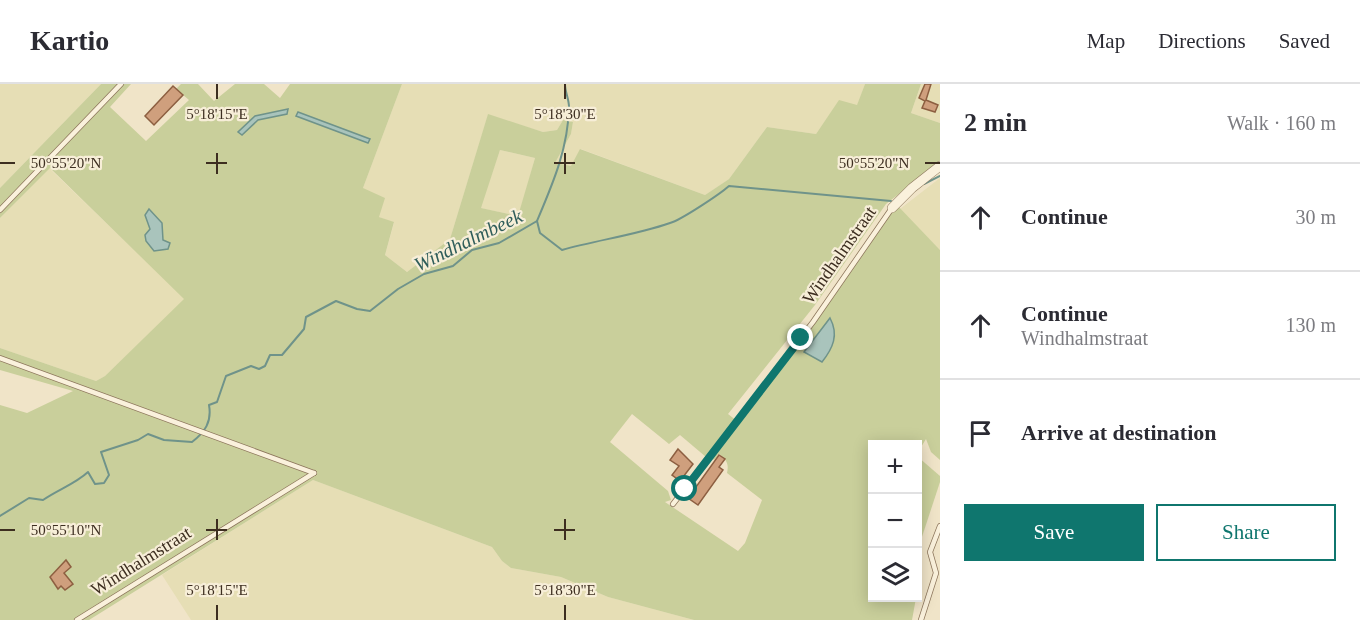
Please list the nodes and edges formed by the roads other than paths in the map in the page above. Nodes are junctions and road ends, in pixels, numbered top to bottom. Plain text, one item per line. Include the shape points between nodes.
1 (121, 84) edge
2 (940, 166) edge
3 (892, 208) joint
4 (0, 210) edge
5 (0, 358) edge
6 (673, 504) dead end
7 (940, 526) edge
8 (77, 620) edge
9 (921, 620) edge

1 - 4 lane
2 - 3 street, Windhalmstraat
3 - 6 lane, Windhalmstraat via 813,322
5 - 8 lane, Windhalmstraat via 314,473
7 - 9 lane via 930,552 936,573

